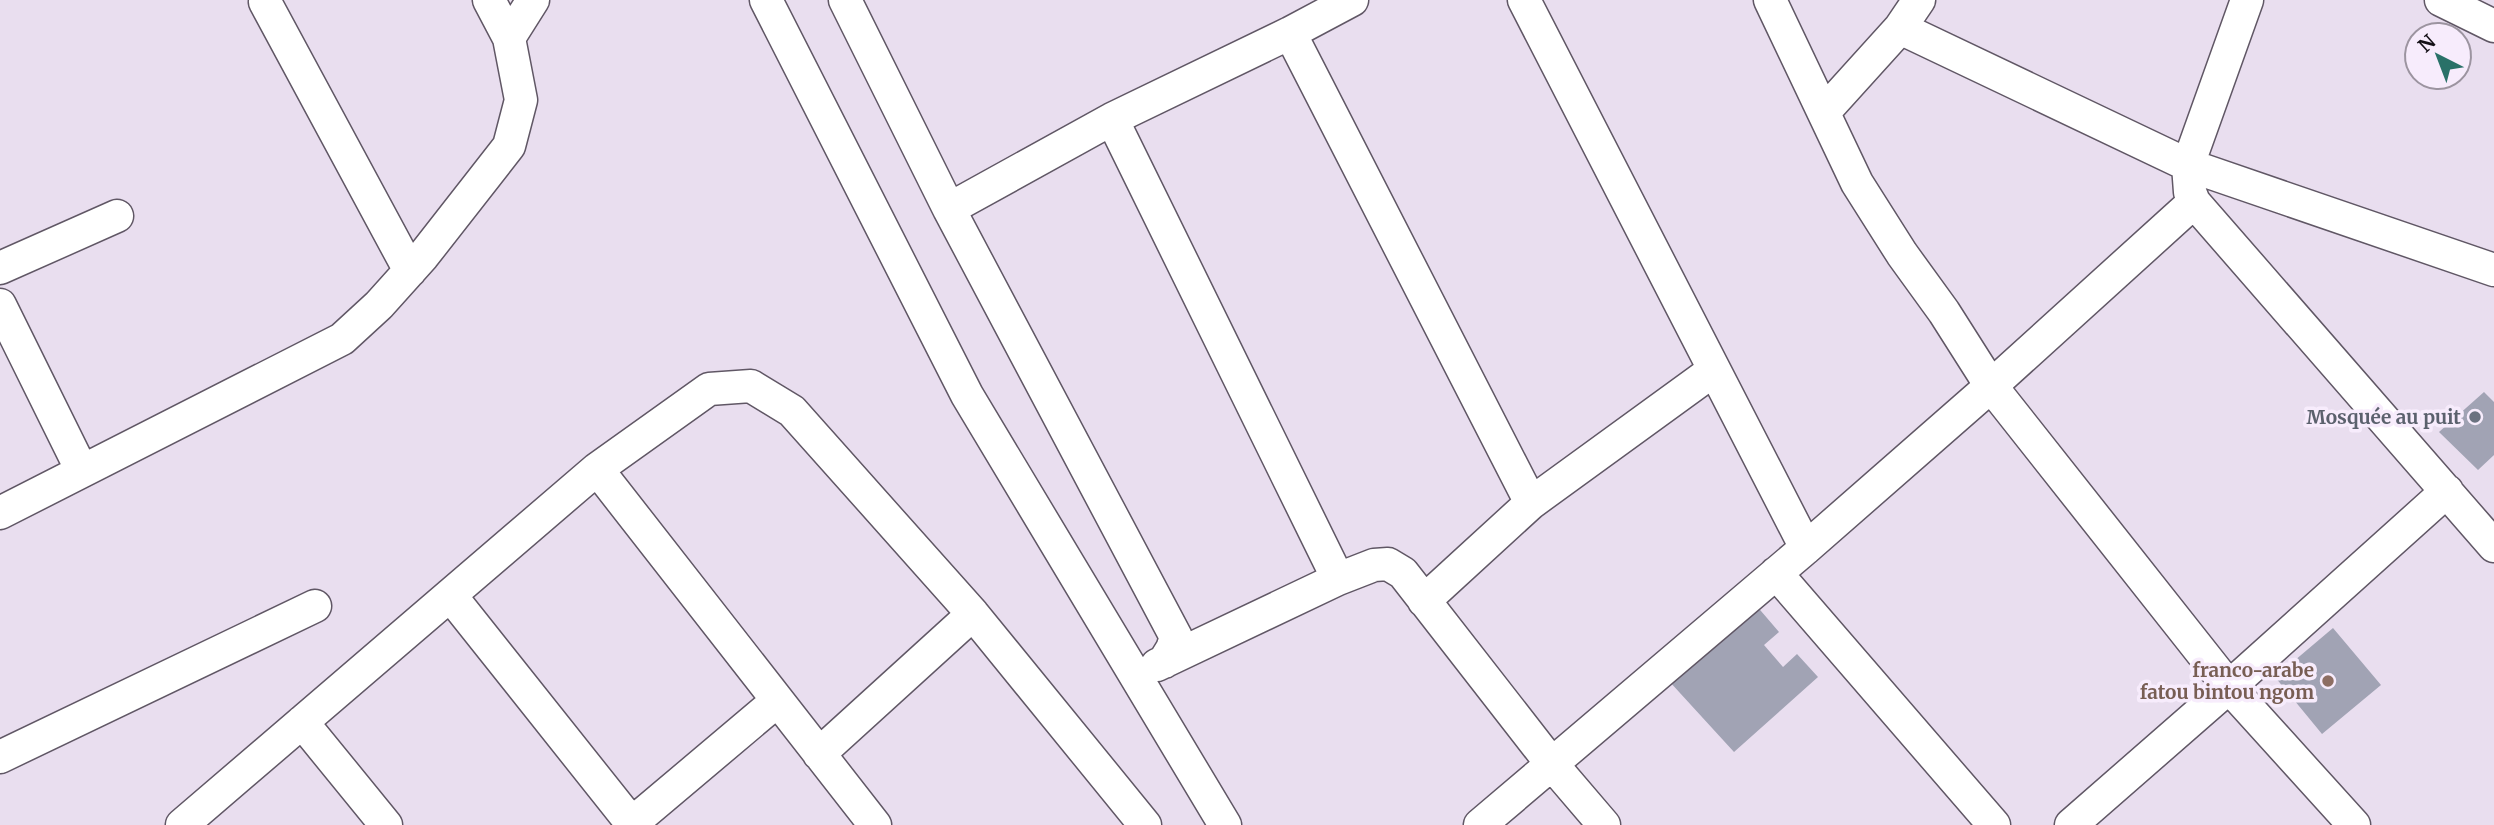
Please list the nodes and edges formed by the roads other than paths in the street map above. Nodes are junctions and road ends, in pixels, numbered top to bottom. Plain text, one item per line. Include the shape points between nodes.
1 (489, 0) edge
2 (533, 0) edge
3 (766, 0) edge
4 (1352, 0) edge
5 (1524, 0) edge
6 (1770, 0) edge
7 (1919, 0) edge
8 (2247, 0) edge
9 (2441, 0) edge
10 (265, 2) dead end
11 (857, 4) edge
12 (2494, 26) edge
13 (1900, 27) junction
14 (1290, 33) junction
15 (509, 38) junction
16 (1824, 112) junction
17 (1112, 119) junction
18 (2189, 165) junction
19 (2194, 202) junction
20 (949, 209) junction
21 (117, 216) dead end
22 (0, 268) edge
23 (2494, 270) edge
24 (410, 271) junction
25 (0, 305) edge
26 (1714, 370) junction
27 (1991, 386) junction
28 (597, 469) junction
29 (82, 471) junction
30 (2446, 491) junction
31 (1531, 503) junction
32 (0, 513) edge
33 (2494, 546) edge
34 (1806, 548) junction
35 (1776, 573) junction
36 (1338, 579) junction
37 (450, 595) junction
38 (1424, 601) junction
39 (315, 606) dead end
40 (973, 614) junction
41 (1150, 668) junction
42 (2229, 687) junction
43 (777, 701) junction
44 (302, 722) junction
45 (819, 754) junction
46 (0, 757) edge
47 (1551, 763) junction
48 (182, 825) edge
49 (386, 825) edge
50 (632, 825) edge
51 (875, 825) edge
52 (1145, 825) edge
53 (1225, 825) edge
54 (1480, 825) edge
55 (1604, 825) edge
56 (1994, 825) edge
57 (2071, 825) edge
58 (2354, 825) edge

1 - 15 street
2 - 15 street
3 - 41 street via 967,395
4 - 14 street
5 - 26 street
6 - 16 street
7 - 13 street
8 - 18 street
9 - 12 street
10 - 24 street
11 - 20 street
13 - 16 street
13 - 18 street
14 - 17 street
14 - 31 street
15 - 24 street via 521,100 509,146
16 - 27 street via 1857,183
17 - 20 street
17 - 36 street
18 - 19 street
18 - 23 street
19 - 27 street
19 - 30 street
20 - 41 street via 1175,638 1172,649
21 - 22 street
24 - 29 street via 342,339
25 - 29 street
26 - 31 street
26 - 34 street
27 - 34 street
27 - 42 street
28 - 37 street
28 - 40 street via 709,389 751,386 792,411
28 - 43 street
29 - 32 street
30 - 33 street
30 - 42 street
31 - 38 street
34 - 35 street
35 - 47 street
35 - 56 street
36 - 38 street via 1388,564 1403,573
36 - 41 street
37 - 44 street
37 - 50 street
38 - 47 street
39 - 46 street
40 - 45 street
40 - 52 street
41 - 53 street
42 - 57 street
42 - 58 street
43 - 45 street
43 - 50 street
44 - 48 street
44 - 49 street
45 - 51 street
47 - 54 street
47 - 55 street

